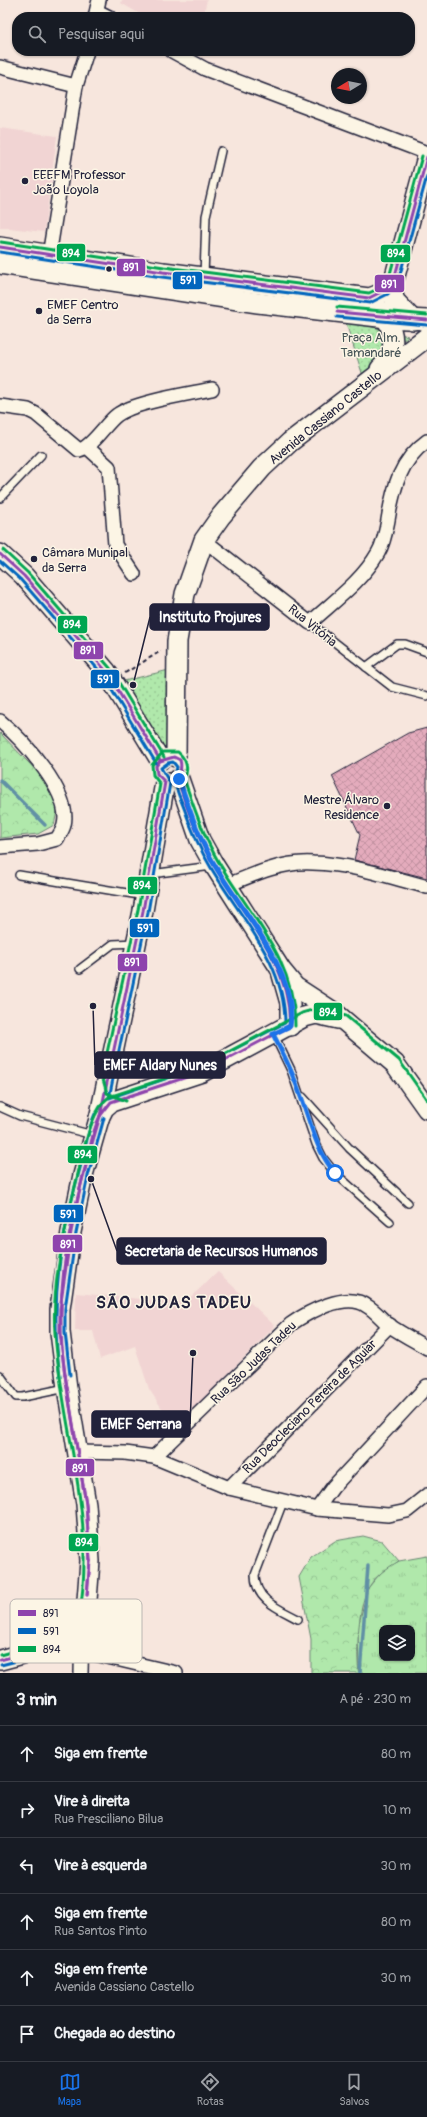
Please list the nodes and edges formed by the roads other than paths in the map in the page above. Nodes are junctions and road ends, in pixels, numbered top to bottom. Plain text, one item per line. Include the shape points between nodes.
1 (85, 56) edge
2 (181, 56) edge
3 (0, 68) edge
4 (76, 86) junction
5 (221, 152) dead end
6 (427, 153) edge
7 (427, 157) edge
8 (0, 248) edge
9 (49, 256) junction
10 (5, 268) edge
11 (204, 277) junction
12 (261, 284) junction
13 (390, 286) junction
14 (369, 298) junction
15 (258, 303) junction
16 (387, 318) junction
17 (420, 320) edge
18 (427, 337) edge
19 (376, 375) junction
20 (212, 389) dead end
21 (0, 406) edge
22 (427, 440) edge
23 (87, 447) junction
24 (42, 455) dead end
25 (0, 498) edge
26 (204, 540) junction
27 (0, 554) edge
28 (134, 574) dead end
29 (310, 623) junction
30 (427, 652) edge
31 (366, 667) junction
32 (427, 696) edge
33 (0, 721) edge
34 (168, 759) junction
35 (172, 781) junction
36 (0, 847) edge
37 (214, 865) junction
38 (149, 874) junction
39 (19, 876) dead end
40 (228, 885) junction
41 (427, 887) edge
42 (145, 896) junction
43 (136, 944) junction
44 (80, 969) dead end
45 (281, 970) junction
46 (343, 1020) junction
47 (290, 1026) junction
48 (273, 1034) junction
49 (107, 1078) junction
50 (300, 1094) junction
51 (128, 1096) junction
52 (0, 1107) edge
53 (427, 1109) edge
54 (96, 1127) junction
55 (408, 1203) dead end
56 (390, 1222) dead end
57 (390, 1325) junction
58 (427, 1348) edge
59 (0, 1375) edge
60 (427, 1386) edge
61 (67, 1388) junction
62 (78, 1452) junction
63 (154, 1457) junction
64 (229, 1488) junction
65 (427, 1495) edge
66 (283, 1502) junction
67 (317, 1509) junction
68 (87, 1599) edge
69 (298, 1619) dead end
70 (10, 1657) edge
71 (0, 1660) edge
72 (81, 1663) edge
73 (133, 1663) edge
74 (81, 1673) edge
75 (176, 1673) edge

1 - 4 street
2 - 6 street via 205,69
3 - 4 street
4 - 9 street
5 - 11 lane via 206,216
7 - 13 street via 395,276
8 - 9 street
9 - 11 street
10 - 15 street
11 - 12 street
12 - 14 street
12 - 15 street
13 - 14 street via 384,292
13 - 17 street via 395,300
14 - 16 street
15 - 16 street
16 - 17 street
16 - 19 street via 391,328 391,354
18 - 19 street, Avenida Cassiano Castello
19 - 26 street, Avenida Cassiano Castello via 290,442 262,468
20 - 23 street via 130,408 117,414
21 - 23 street via 28,410 75,448 79,450
22 - 29 street via 413,451 395,485 386,532 378,552 359,579
23 - 28 street via 109,467 115,545
24 - 25 lane
26 - 29 street, Rua Vitória
26 - 34 street, Avenida Cassiano Castello via 185,594 177,641
27 - 34 street via 24,576 106,671
29 - 31 lane, Rua Vitória
30 - 31 lane via 405,644 397,644
31 - 32 lane, Rua Vitória via 392,686
33 - 36 street via 18,736 44,767 59,795 64,825 57,839 38,844
34 - 35 street, Avenida Cassiano Castello via 157,766 157,772 160,778
35 - 37 street
35 - 38 street
37 - 38 lane
37 - 40 street
38 - 42 street
39 - 42 lane
40 - 41 street via 259,872 312,862 353,868
40 - 45 street
42 - 43 street
43 - 44 lane via 113,944
43 - 49 street
45 - 46 street via 295,987
45 - 47 street via 290,1003
46 - 47 street via 316,1014 304,1017
46 - 53 street via 395,1064
47 - 48 street
48 - 50 lane
48 - 51 street via 202,1072
49 - 51 street via 111,1090
49 - 54 street
50 - 55 lane via 349,1148
50 - 56 lane via 323,1158 335,1173
51 - 54 street via 106,1105
52 - 54 lane via 20,1116
54 - 61 street via 71,1232 60,1309 60,1332
57 - 58 street, Rua São Judas Tadeu
57 - 63 street, Rua São Judas Tadeu via 366,1305 356,1302 320,1306 306,1313 291,1324
57 - 64 street, Rua Deocleciano Pereira de Aguiar
59 - 61 lane via 16,1397 23,1398
60 - 67 street via 333,1487
61 - 62 street
62 - 63 street via 125,1453
62 - 68 street via 86,1504 90,1561
63 - 64 street
64 - 66 street
65 - 67 street via 407,1511 388,1515
66 - 67 street
66 - 69 lane via 255,1576 255,1583 258,1592 269,1603
70 - 71 street
72 - 74 street
73 - 75 street

